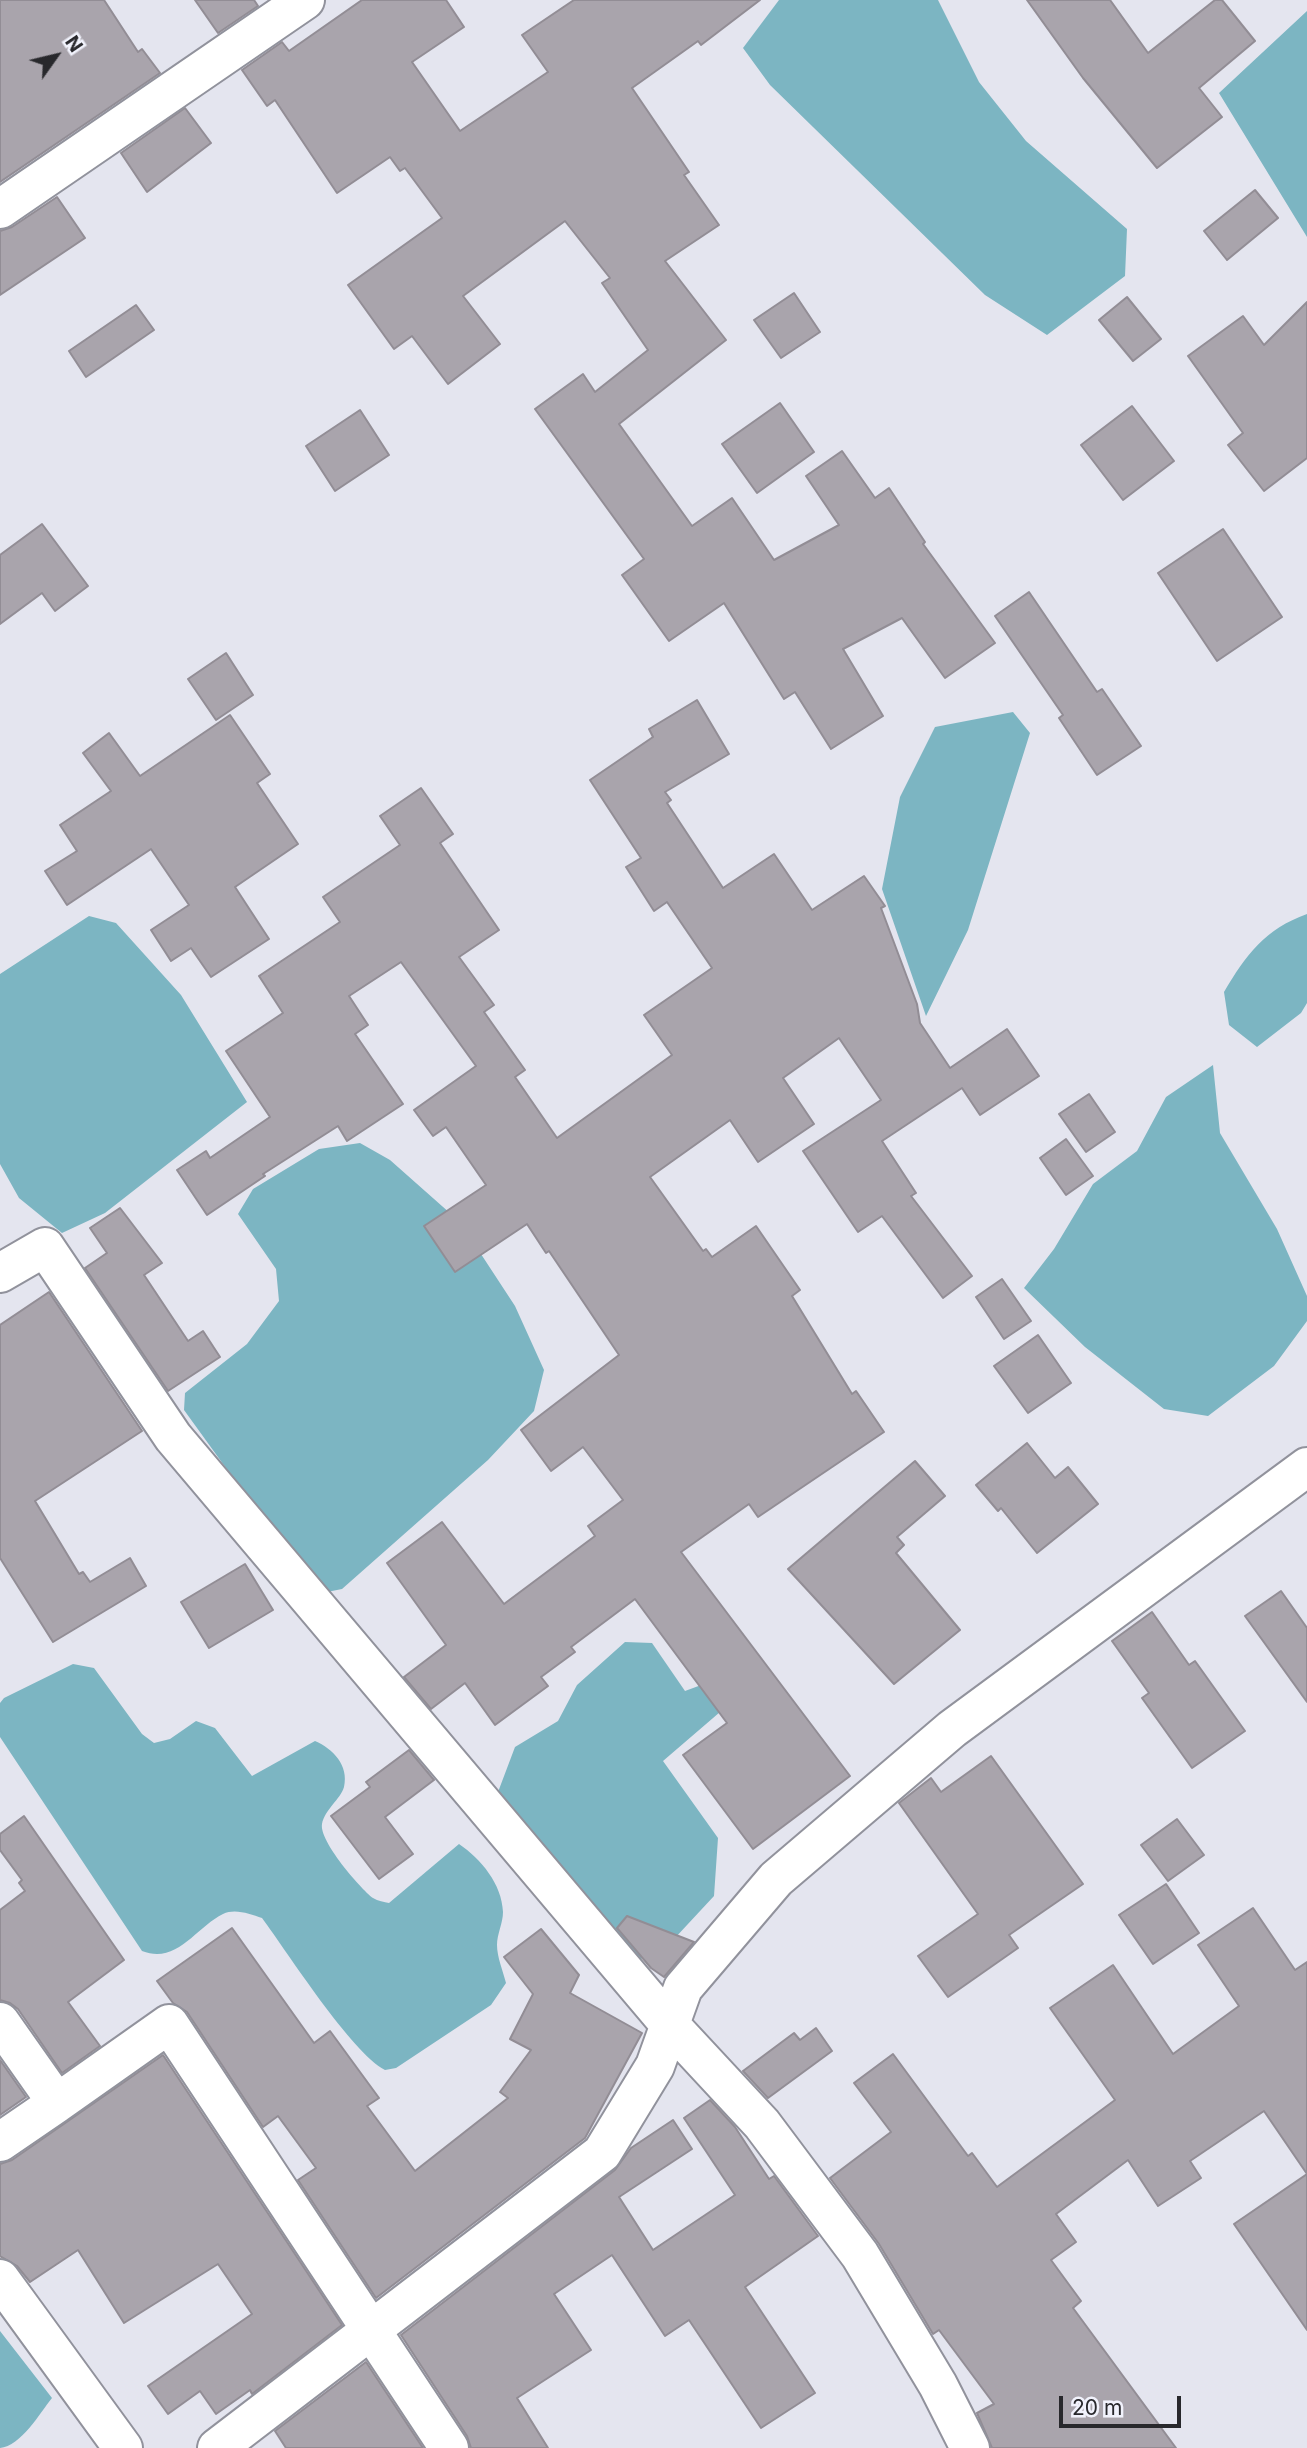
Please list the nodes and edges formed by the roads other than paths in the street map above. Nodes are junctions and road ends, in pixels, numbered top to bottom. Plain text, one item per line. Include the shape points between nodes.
1 (282, 6) edge
2 (0, 209) edge
3 (0, 1273) edge
4 (1307, 1467) edge
5 (0, 2022) edge
6 (670, 2025) junction
7 (57, 2103) junction
8 (0, 2142) edge
9 (0, 2279) edge
10 (369, 2328) junction
11 (123, 2448) edge
12 (217, 2448) edge
13 (449, 2448) edge
14 (970, 2448) edge

1 - 2 street
3 - 6 street via 45,1247 173,1437
4 - 6 street via 952,1729 776,1879 684,1988
5 - 7 street
6 - 10 street via 655,2066 602,2153
6 - 14 street via 762,2124 860,2255
7 - 8 street
7 - 10 street via 169,2024
9 - 11 street
10 - 12 street
10 - 13 street

